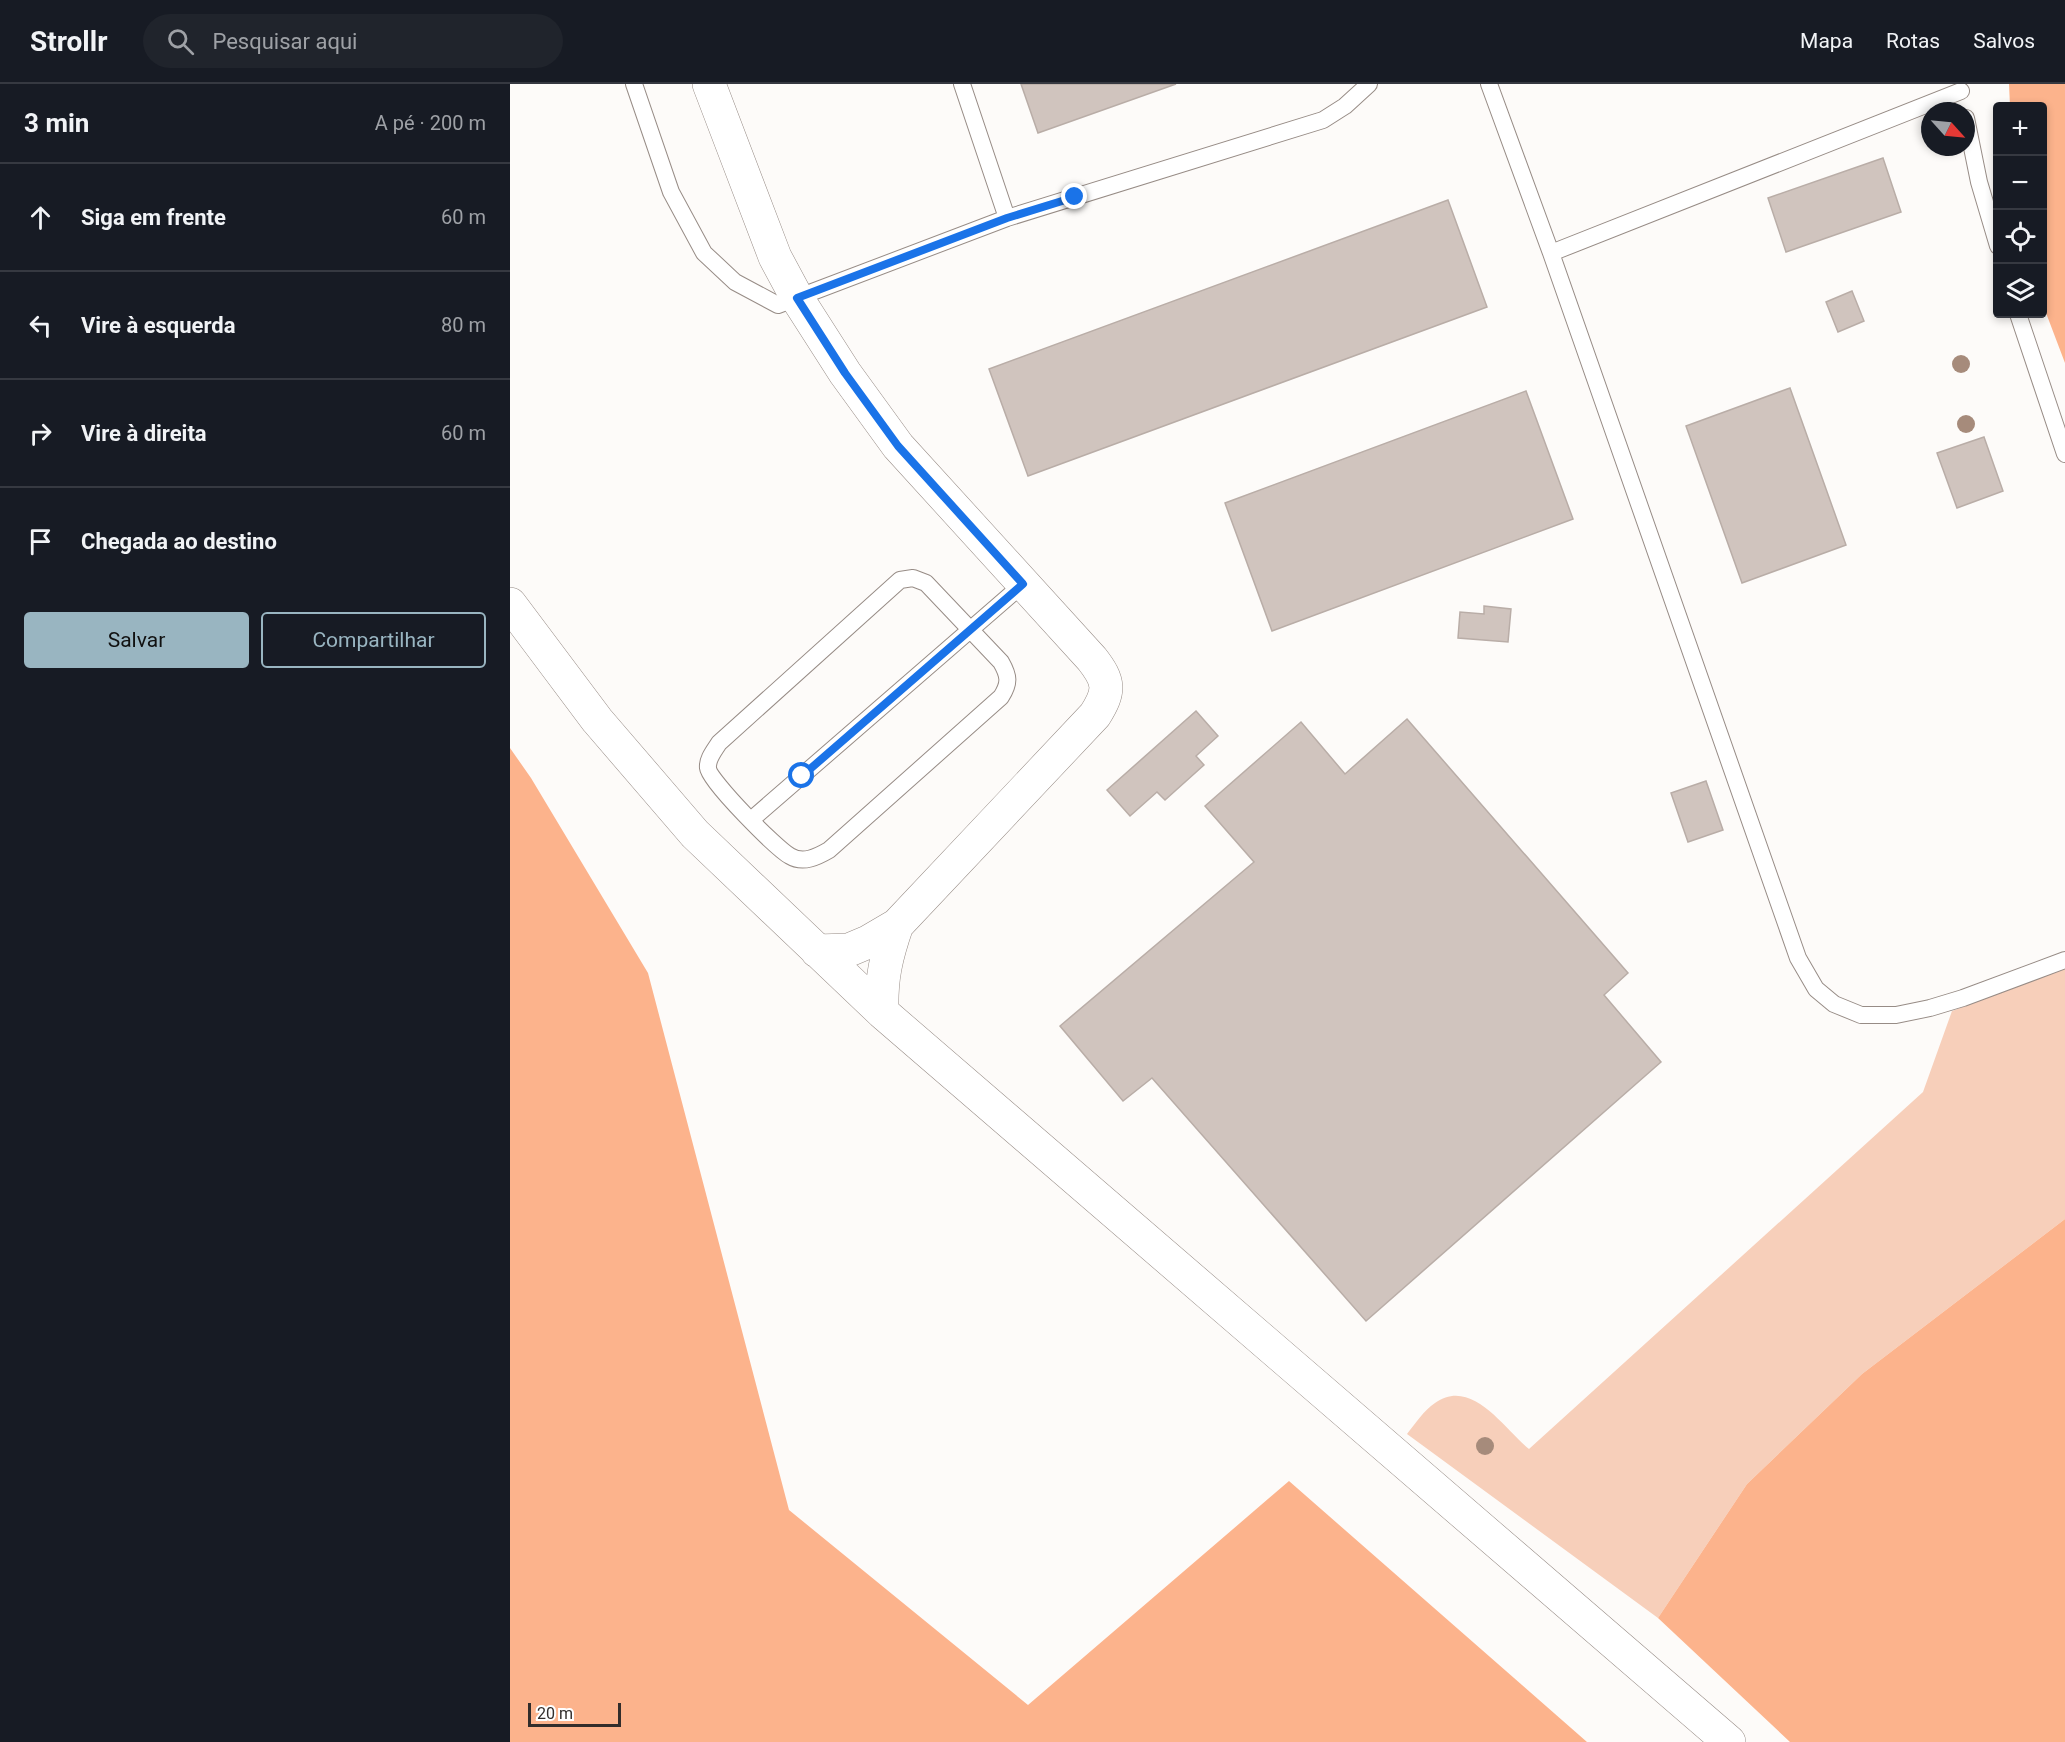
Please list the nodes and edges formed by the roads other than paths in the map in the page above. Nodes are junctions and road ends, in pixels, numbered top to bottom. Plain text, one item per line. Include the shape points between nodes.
1 (634, 84) edge
2 (709, 84) edge
3 (962, 84) edge
4 (1369, 84) edge
5 (1489, 84) edge
6 (1961, 88) edge
7 (1974, 156) edge
8 (1007, 218) junction
9 (1993, 229) edge
10 (1551, 253) junction
11 (797, 298) junction
12 (2019, 318) edge
13 (2065, 454) edge
14 (1023, 584) junction
15 (510, 604) edge
16 (970, 629) junction
17 (751, 820) junction
18 (897, 925) junction
19 (817, 951) junction
20 (2065, 960) edge
21 (882, 1012) junction
22 (1729, 1742) edge

1 - 11 lane via 670,192 704,253 735,282 778,305
2 - 11 street via 775,257
3 - 8 lane
4 - 8 lane via 1323,120
5 - 10 lane
6 - 10 lane
7 - 9 lane
8 - 11 lane
10 - 20 lane via 1798,958 1816,989 1834,1004 1861,1016 1896,1015 1963,998
11 - 14 street via 898,446
12 - 13 lane
14 - 16 lane
14 - 18 street via 1101,670 1106,698 1075,738
15 - 19 street via 597,720 695,834
16 - 17 lane
16 - 17 lane via 1002,662 1008,674 1008,686 1001,697 829,850 816,858 801,860 790,856
16 - 17 lane via 926,583 913,578 900,580 719,743 710,756 708,769 714,781
18 - 19 street via 849,950
18 - 21 street via 881,985
19 - 21 street
21 - 22 street

